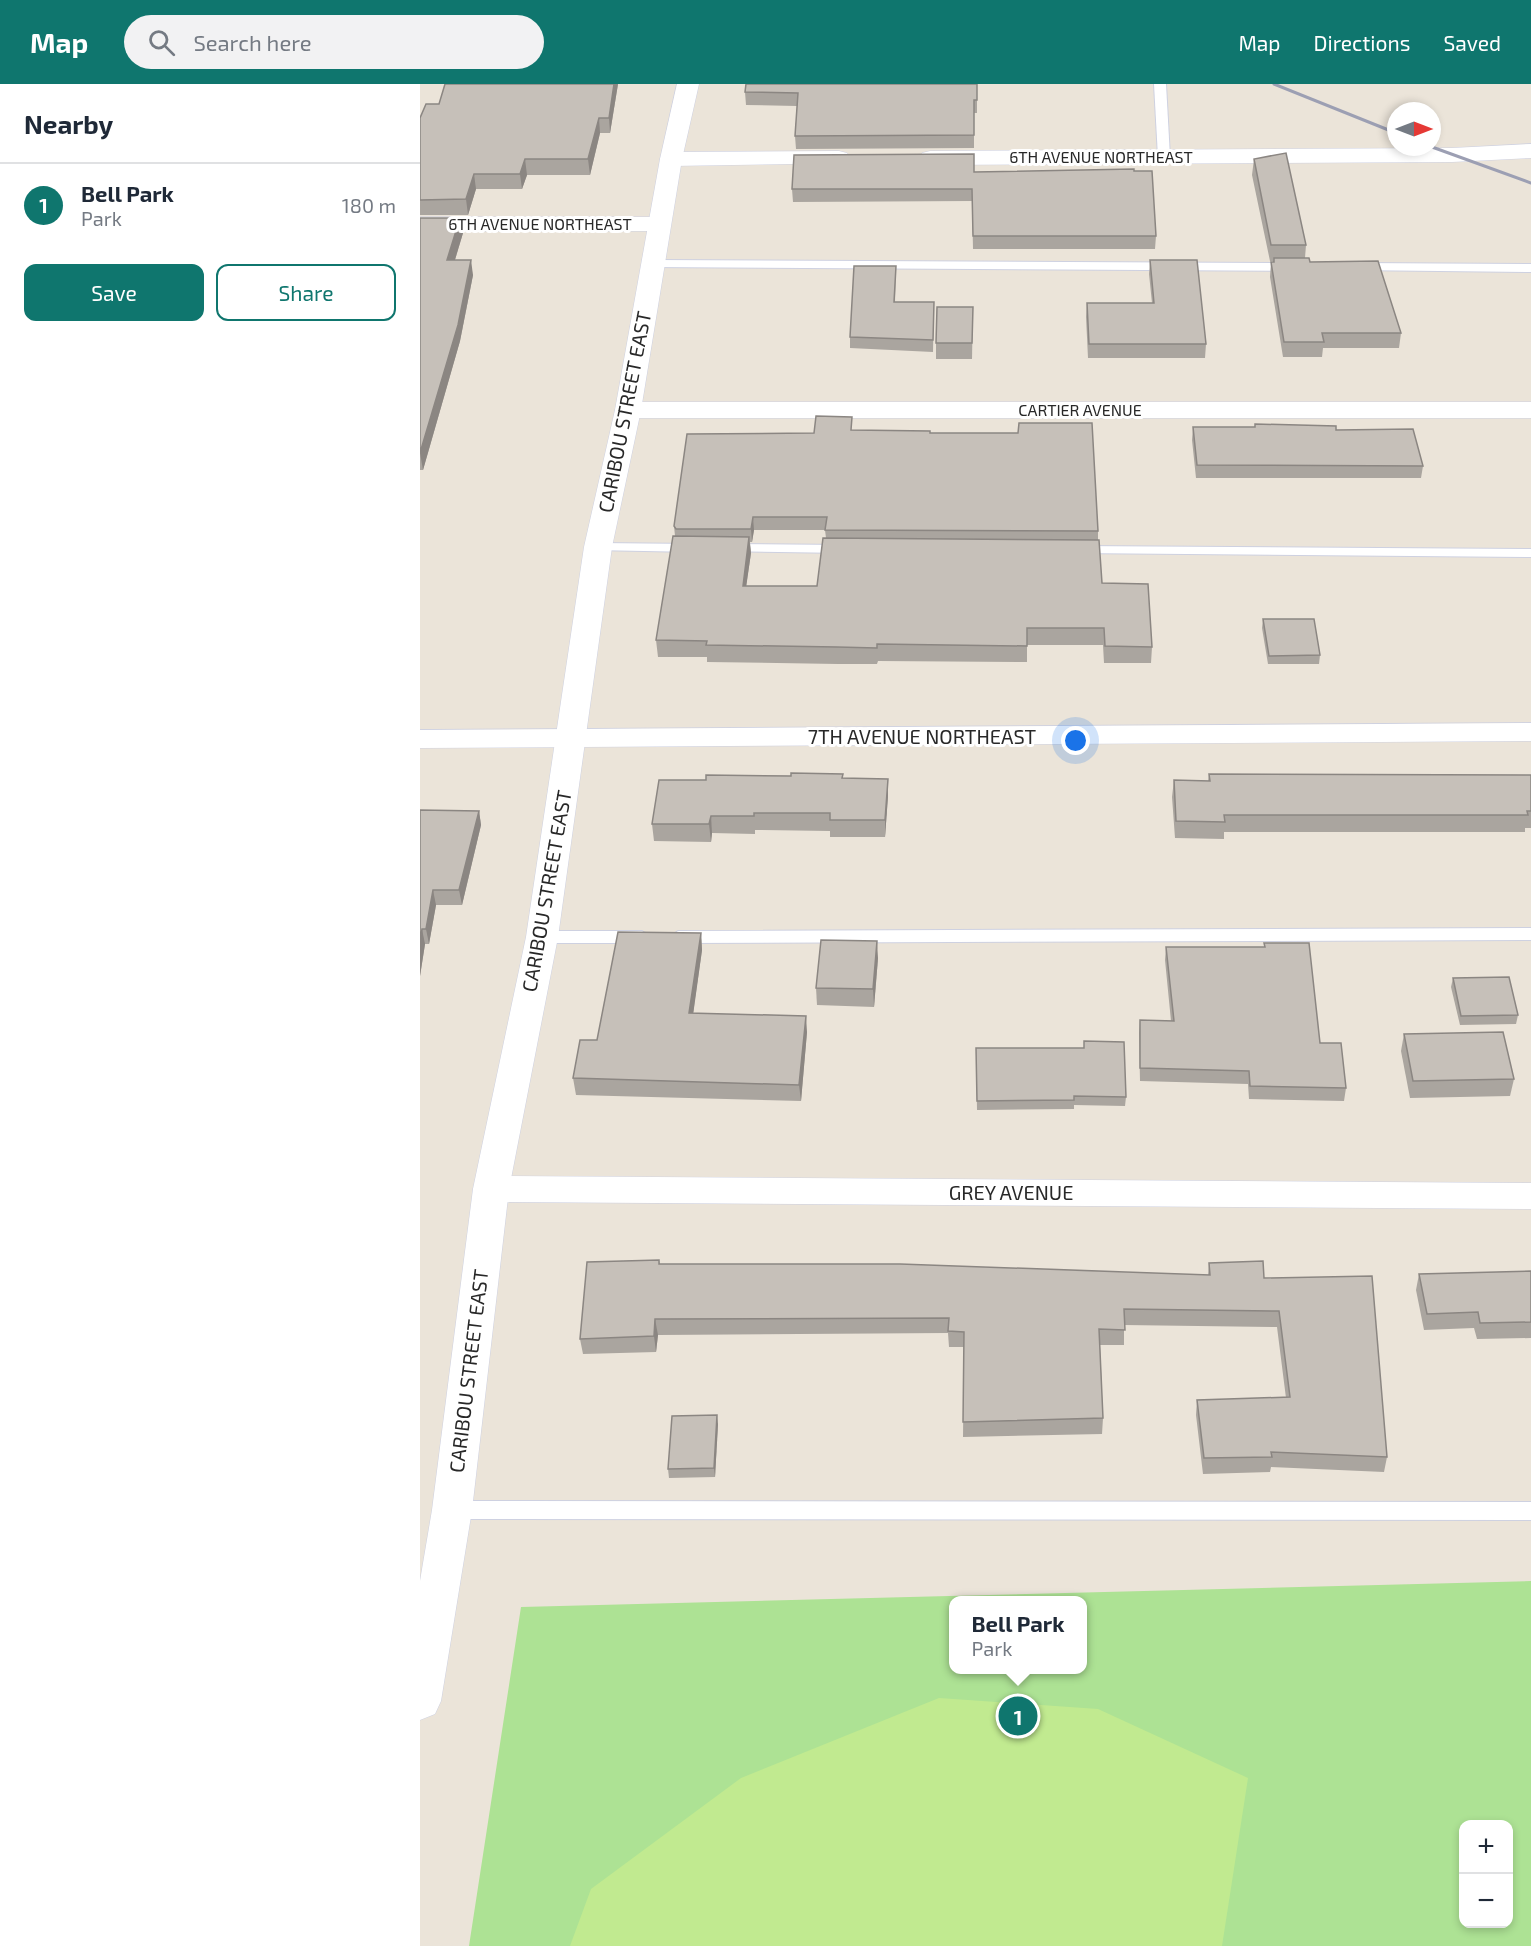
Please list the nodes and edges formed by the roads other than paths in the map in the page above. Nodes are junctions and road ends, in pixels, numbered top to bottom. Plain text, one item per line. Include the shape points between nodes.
1 (688, 84) edge
2 (1160, 84) edge
3 (1531, 151) edge
4 (1164, 157) junction
5 (859, 158) edge
6 (906, 158) edge
7 (671, 159) junction
8 (420, 224) edge
9 (660, 224) junction
10 (653, 264) junction
11 (1306, 267) edge
12 (1341, 267) edge
13 (1531, 268) edge
14 (628, 410) junction
15 (1531, 410) edge
16 (598, 547) junction
17 (861, 549) edge
18 (1064, 550) edge
19 (1531, 553) edge
20 (1531, 732) edge
21 (420, 739) edge
22 (572, 739) junction
23 (1531, 934) edge
24 (542, 937) junction
25 (491, 1189) junction
26 (1531, 1196) edge
27 (452, 1510) junction
28 (1531, 1511) edge
29 (427, 1623) edge
30 (420, 1701) edge

1 - 7 street, CARIBOU STREET EAST
2 - 4 lane
3 - 4 street, 6TH AVENUE NORTHEAST
4 - 6 street, 6TH AVENUE NORTHEAST
5 - 7 street
7 - 9 street, CARIBOU STREET EAST
8 - 9 street, 6TH AVENUE NORTHEAST
9 - 10 street, CARIBOU STREET EAST
10 - 11 lane
10 - 14 street, CARIBOU STREET EAST
12 - 13 lane
14 - 15 street, CARTIER AVENUE
14 - 16 street, CARIBOU STREET EAST
16 - 17 lane
16 - 22 street, CARIBOU STREET EAST
18 - 19 lane
20 - 22 street, 7TH AVENUE NORTHEAST
21 - 22 street, 7TH AVENUE NORTHEAST
22 - 24 street, CARIBOU STREET EAST
23 - 24 lane
24 - 25 street, CARIBOU STREET EAST
25 - 26 street, GREY AVENUE
25 - 27 street, CARIBOU STREET EAST
27 - 28 lane
27 - 29 street, CARIBOU STREET EAST
29 - 30 street, CARIBOU STREET EAST

